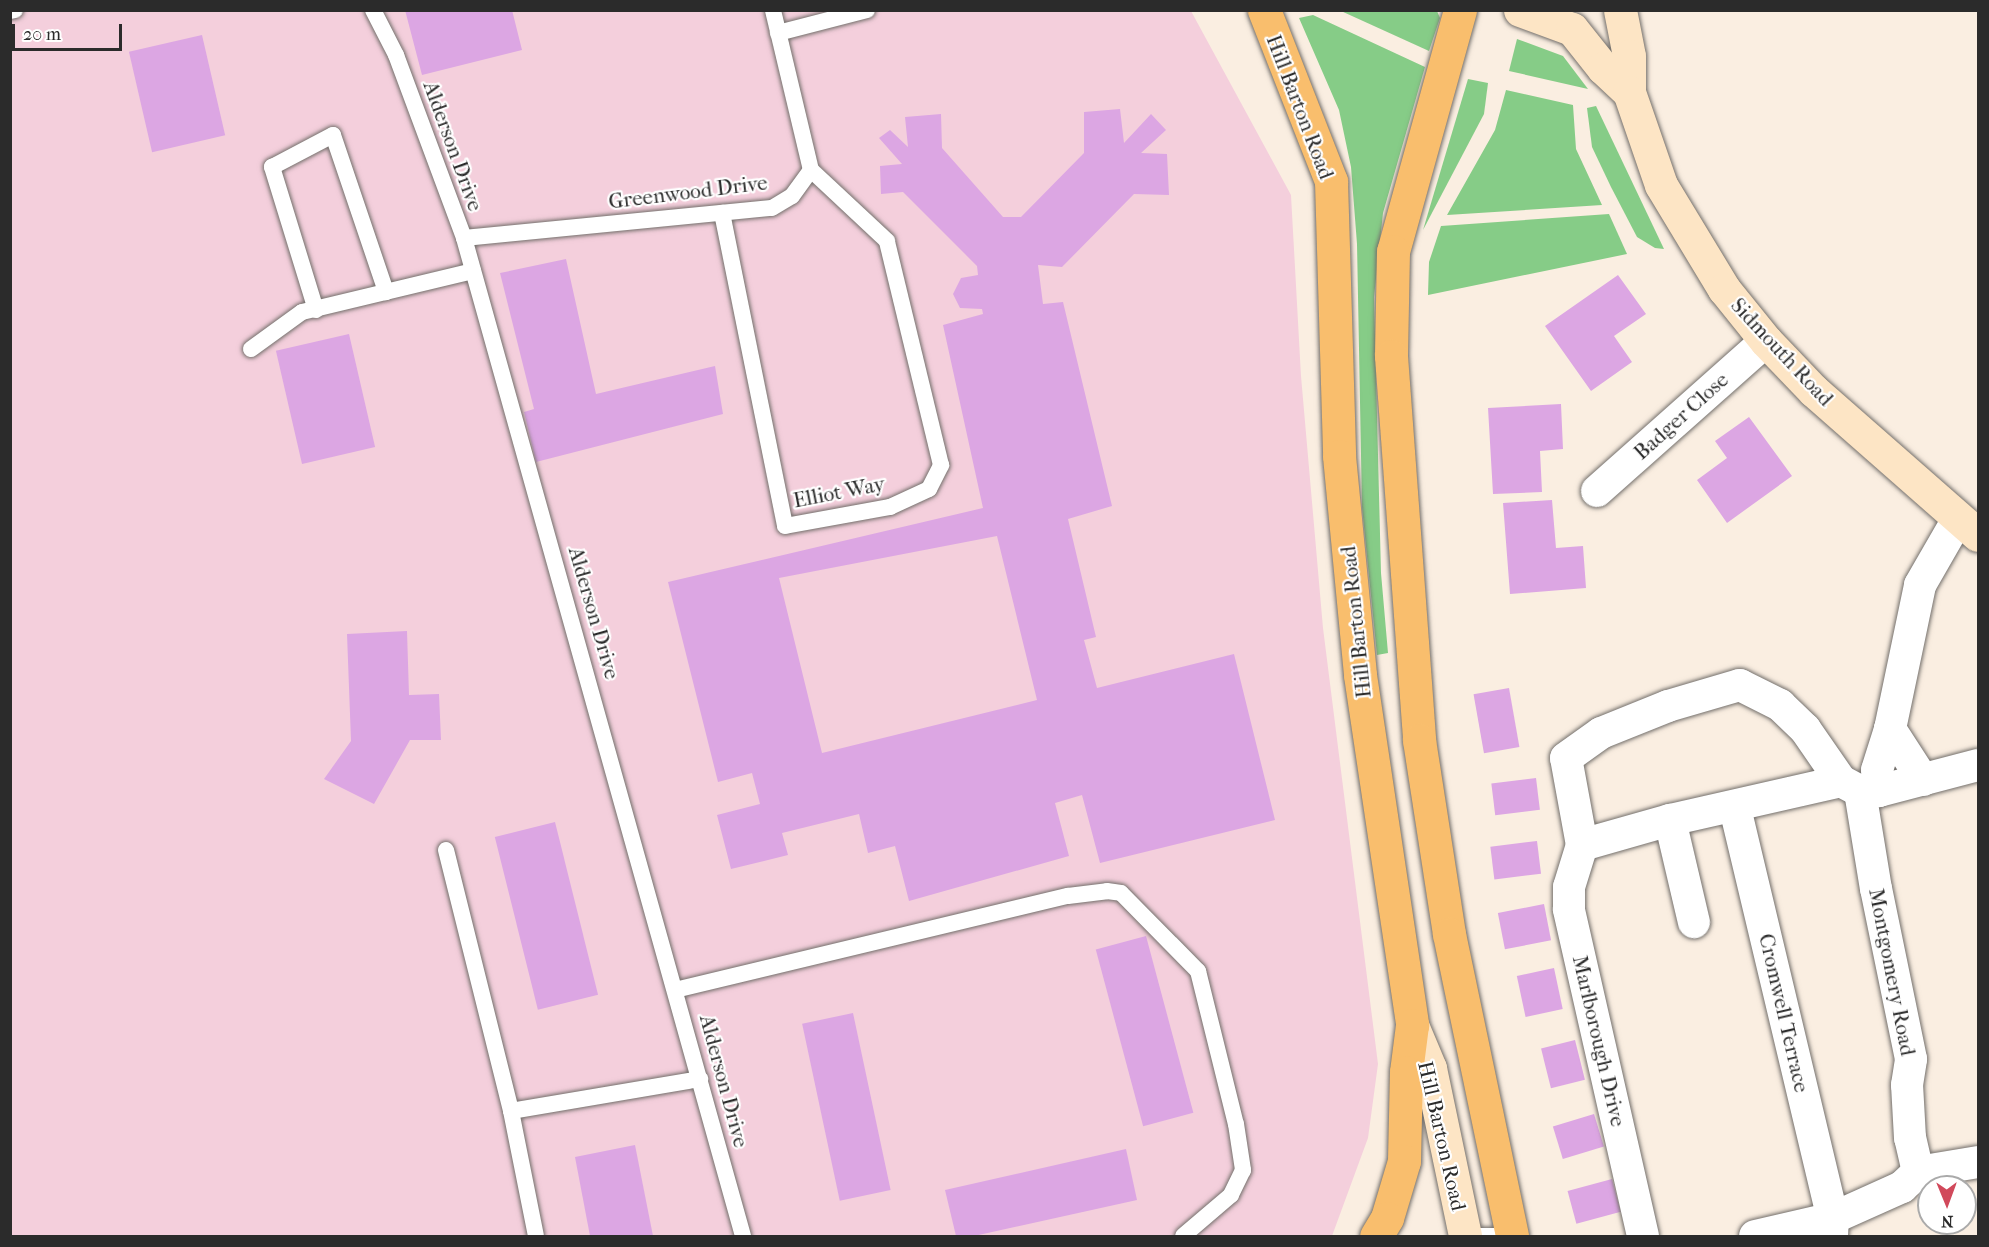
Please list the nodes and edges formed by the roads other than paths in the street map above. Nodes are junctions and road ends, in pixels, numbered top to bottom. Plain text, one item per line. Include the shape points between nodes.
1 (373, 10) edge
2 (773, 10) edge
3 (867, 10) edge
4 (1264, 10) edge
5 (1460, 10) edge
6 (1520, 10) edge
7 (1620, 10) edge
8 (778, 33) junction
9 (1629, 92) junction
10 (811, 170) junction
11 (722, 213) junction
12 (464, 238) junction
13 (473, 272) junction
14 (386, 292) junction
15 (315, 310) junction
16 (1766, 341) junction
17 (251, 349) dead end
18 (1597, 491) dead end
19 (1968, 527) edge
20 (1890, 729) junction
21 (1978, 767) edge
22 (1923, 780) junction
23 (1860, 788) junction
24 (1735, 808) junction
25 (1670, 820) junction
26 (1582, 845) junction
27 (446, 850) dead end
28 (1694, 922) dead end
29 (675, 990) junction
30 (1412, 1025) junction
31 (700, 1079) junction
32 (511, 1111) junction
33 (1978, 1162) edge
34 (1918, 1172) junction
35 (1832, 1227) edge
36 (536, 1236) edge
37 (743, 1236) edge
38 (1183, 1236) edge
39 (1376, 1236) edge
40 (1465, 1236) edge
41 (1470, 1236) edge
42 (1502, 1236) edge
43 (1512, 1236) edge
44 (1643, 1236) edge
45 (1755, 1236) edge

1 - 12 lane, Alderson Drive via 396,55
2 - 8 lane
3 - 8 lane
4 - 30 main road, Hill Barton Road via 1331,181 1339,456 1360,675
5 - 43 main road via 1393,251 1391,356 1419,740 1449,934
6 - 9 main road, Sidmouth Road via 1572,29 1603,68
7 - 9 main road, Sidmouth Road via 1629,56
8 - 10 lane
9 - 16 main road, Sidmouth Road via 1661,185 1724,289
10 - 11 lane, Greenwood Drive via 792,196 772,208
10 - 11 lane, Elliot Way via 887,241 941,465 929,489 890,507 785,526
11 - 12 lane, Greenwood Drive
12 - 13 lane, Alderson Drive
13 - 14 lane
13 - 29 lane, Alderson Drive
14 - 15 lane
14 - 15 lane via 333,135 272,167
15 - 17 lane via 302,312
16 - 18 street, Badger Close
16 - 19 main road, Sidmouth Road via 1874,447
19 - 20 street via 1920,585
20 - 22 street
20 - 23 street via 1877,770
21 - 22 street
22 - 23 street
23 - 24 street
23 - 26 street, Marlborough Drive via 1780,705 1740,685 1668,706 1601,733 1566,758
23 - 34 street, Montgomery Road via 1911,1059 1907,1095 1910,1138
24 - 25 street
24 - 35 street, Cromwell Terrace
25 - 26 street
25 - 28 street
26 - 44 street, Marlborough Drive via 1569,887 1569,909
27 - 32 lane
29 - 31 lane, Alderson Drive
29 - 38 lane via 1068,896 1122,893 1198,971 1236,1124 1243,1170 1231,1195
30 - 39 main road via 1406,1072 1404,1161 1387,1218
30 - 40 main road, Hill Barton Road via 1430,1068
31 - 32 lane
31 - 37 lane, Alderson Drive
32 - 36 lane
33 - 34 street
34 - 35 street via 1902,1187
35 - 45 street
41 - 42 lane

